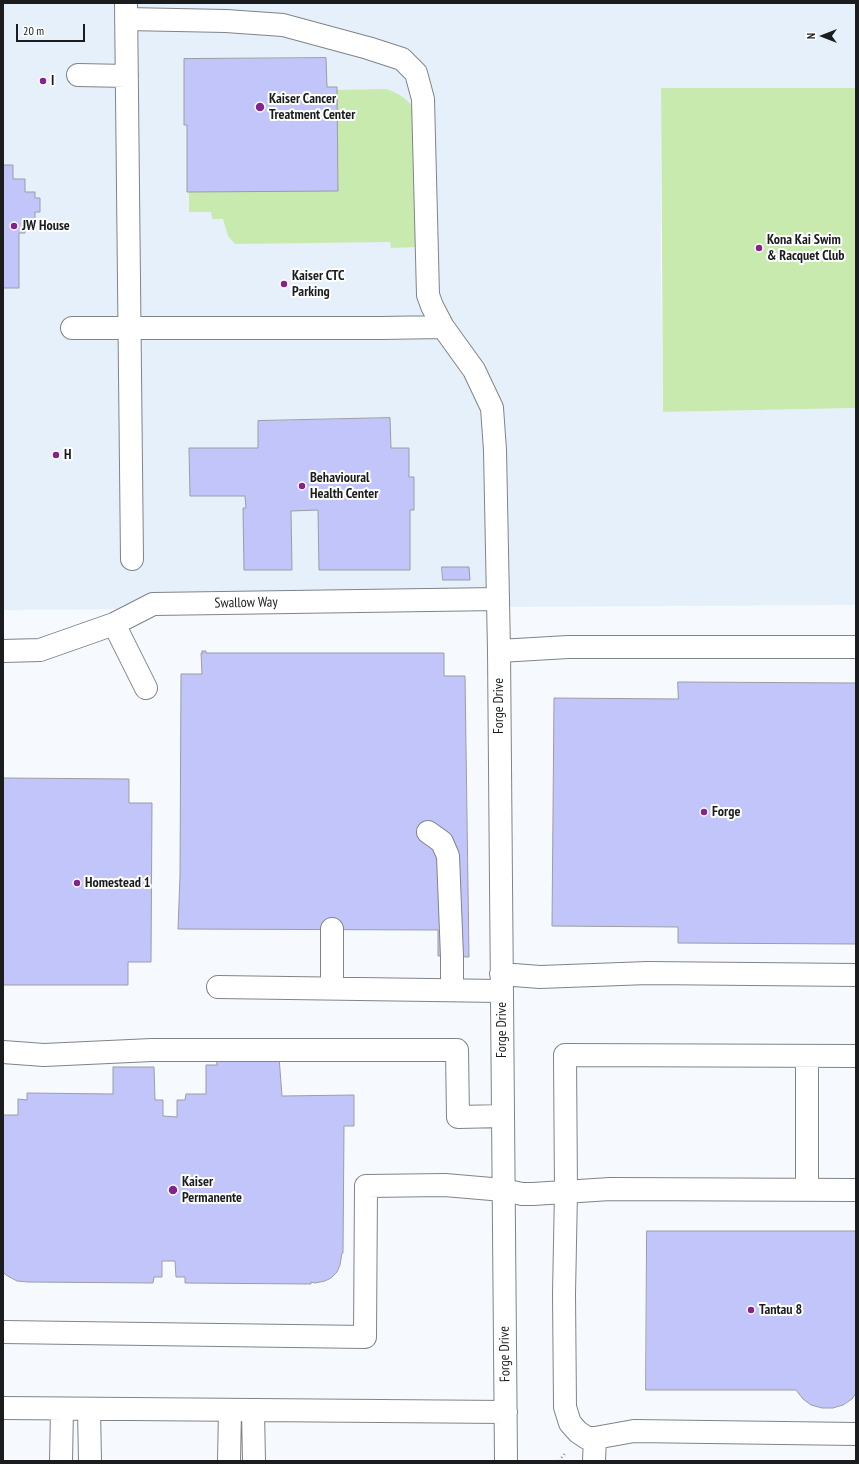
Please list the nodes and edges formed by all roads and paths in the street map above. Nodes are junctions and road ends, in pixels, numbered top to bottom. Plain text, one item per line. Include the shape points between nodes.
1 (126, 11) edge
2 (78, 75) dead end
3 (127, 76) junction
4 (443, 327) junction
5 (72, 328) dead end
6 (130, 328) junction
7 (132, 559) dead end
8 (498, 599) junction
9 (114, 624) junction
10 (856, 647) edge
11 (3, 651) edge
12 (499, 651) junction
13 (146, 688) dead end
14 (428, 832) dead end
15 (332, 929) dead end
16 (856, 975) edge
17 (501, 982) junction
18 (218, 987) dead end
19 (332, 988) junction
20 (452, 990) junction
21 (3, 1052) edge
22 (807, 1056) junction
23 (856, 1056) edge
24 (503, 1116) junction
25 (503, 1190) junction
26 (807, 1190) junction
27 (856, 1190) edge
28 (566, 1192) junction
29 (3, 1332) edge
30 (3, 1408) edge
31 (62, 1409) junction
32 (89, 1409) junction
33 (230, 1410) junction
34 (253, 1411) junction
35 (506, 1412) junction
36 (856, 1434) edge
37 (594, 1438) junction
38 (566, 1452) dead end
39 (61, 1461) edge
40 (90, 1461) edge
41 (229, 1461) edge
42 (254, 1461) edge
43 (506, 1461) edge
44 (559, 1461) edge
45 (594, 1461) edge

1 - 3 street
1 - 4 street, Forge Drive via 284,25 402,59 416,73 423,99 428,295
2 - 3 street
3 - 6 street
4 - 6 street
4 - 8 street, Forge Drive via 474,370 492,408
5 - 6 street
6 - 7 street
8 - 9 street, Swallow Way via 153,604
8 - 12 street, Forge Drive
9 - 11 street, Swallow Way via 40,650
9 - 13 street
10 - 12 street via 576,647
12 - 17 street, Forge Drive
14 - 20 street via 442,842 448,856
15 - 19 street
16 - 17 street via 648,973 540,977
17 - 20 street
17 - 24 street, Forge Drive
18 - 19 street
19 - 20 street
21 - 24 street via 44,1055 152,1050 457,1050 458,1117
22 - 23 street
22 - 26 street
22 - 28 street via 565,1055
24 - 25 street, Forge Drive
25 - 28 street via 522,1194
25 - 29 street via 445,1186 366,1186 365,1337
25 - 35 street, Forge Drive
26 - 27 street
26 - 28 street via 610,1189
28 - 37 street via 565,1407 570,1423 578,1432 587,1438
30 - 31 street
31 - 32 street
31 - 39 street
32 - 33 street
32 - 40 street
33 - 34 street
33 - 41 street
34 - 35 street
34 - 42 street
35 - 43 street, Forge Drive
36 - 37 street via 634,1431
37 - 45 street
38 - 44 path

